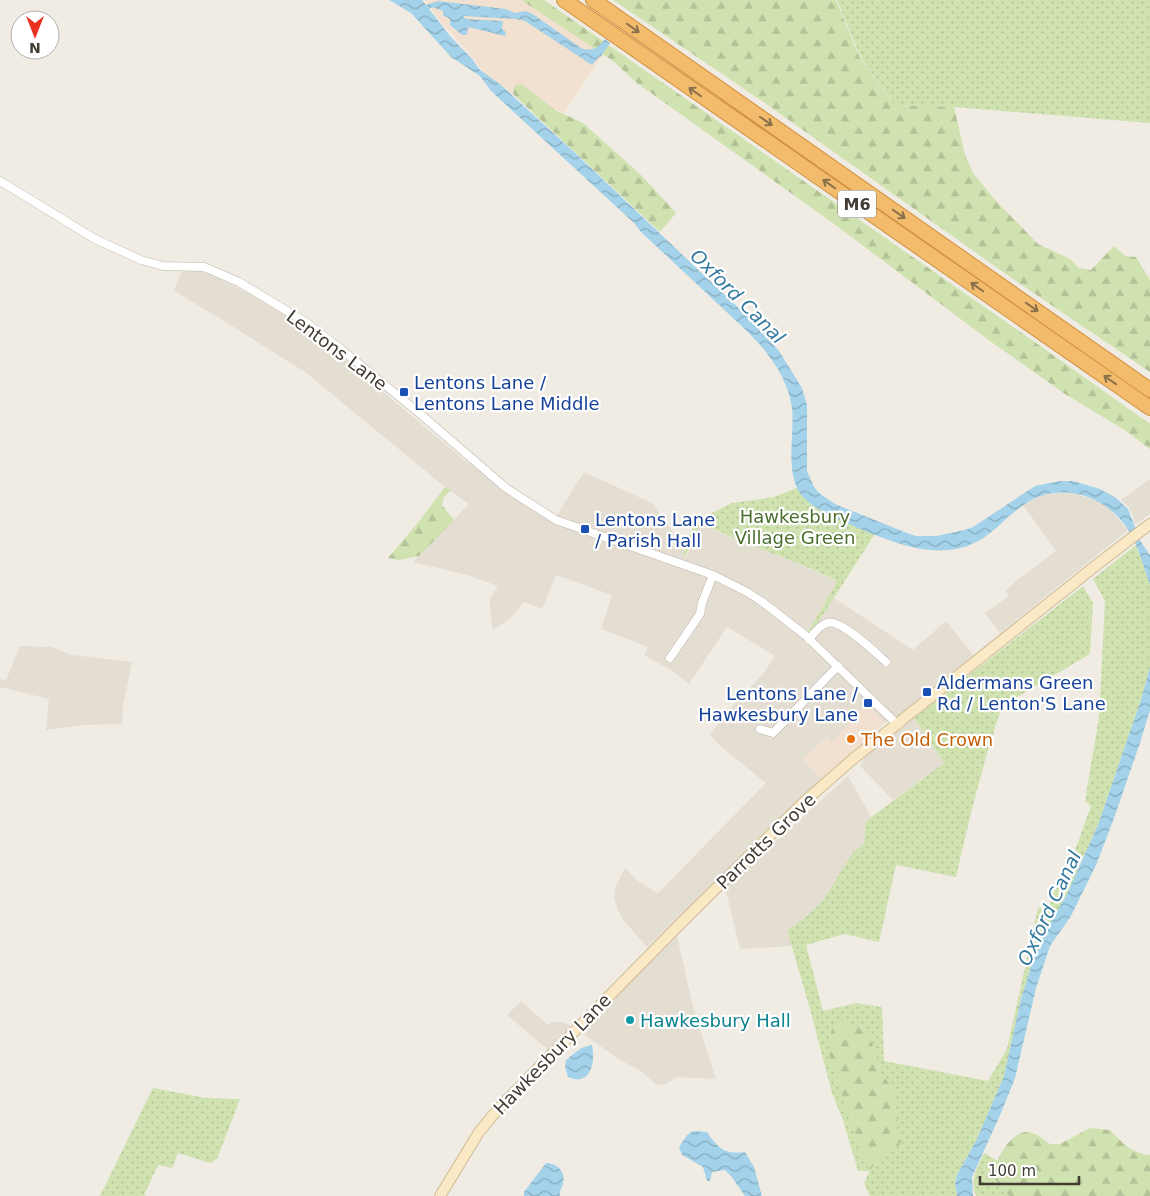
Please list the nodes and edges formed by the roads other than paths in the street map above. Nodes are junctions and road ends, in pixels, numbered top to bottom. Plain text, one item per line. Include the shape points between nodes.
1 (564, 0) edge
2 (593, 0) edge
3 (0, 181) edge
4 (1150, 390) edge
5 (1150, 408) edge
6 (1150, 524) edge
7 (713, 575) junction
8 (809, 640) junction
9 (670, 655) dead end
10 (886, 662) dead end
11 (838, 666) junction
12 (898, 725) junction
13 (760, 728) dead end
14 (680, 924) joint
15 (440, 1196) edge

5 -> 1 highway, M6
2 -> 4 highway, M6
3 - 7 street, Lentons Lane via 94,239 163,266 204,267 220,273 307,323 506,488 556,520
6 - 12 main road, Parrotts Grove
7 - 8 street, Lentons Lane via 747,592
7 - 9 street via 700,614
8 - 10 street via 826,623 834,623 862,639
8 - 11 street, Lentons Lane
11 - 12 street, Lentons Lane
11 - 13 street via 773,733
12 - 14 main road, Parrotts Grove via 804,802
14 - 15 main road, Hawkesbury Lane via 499,1108 479,1132

